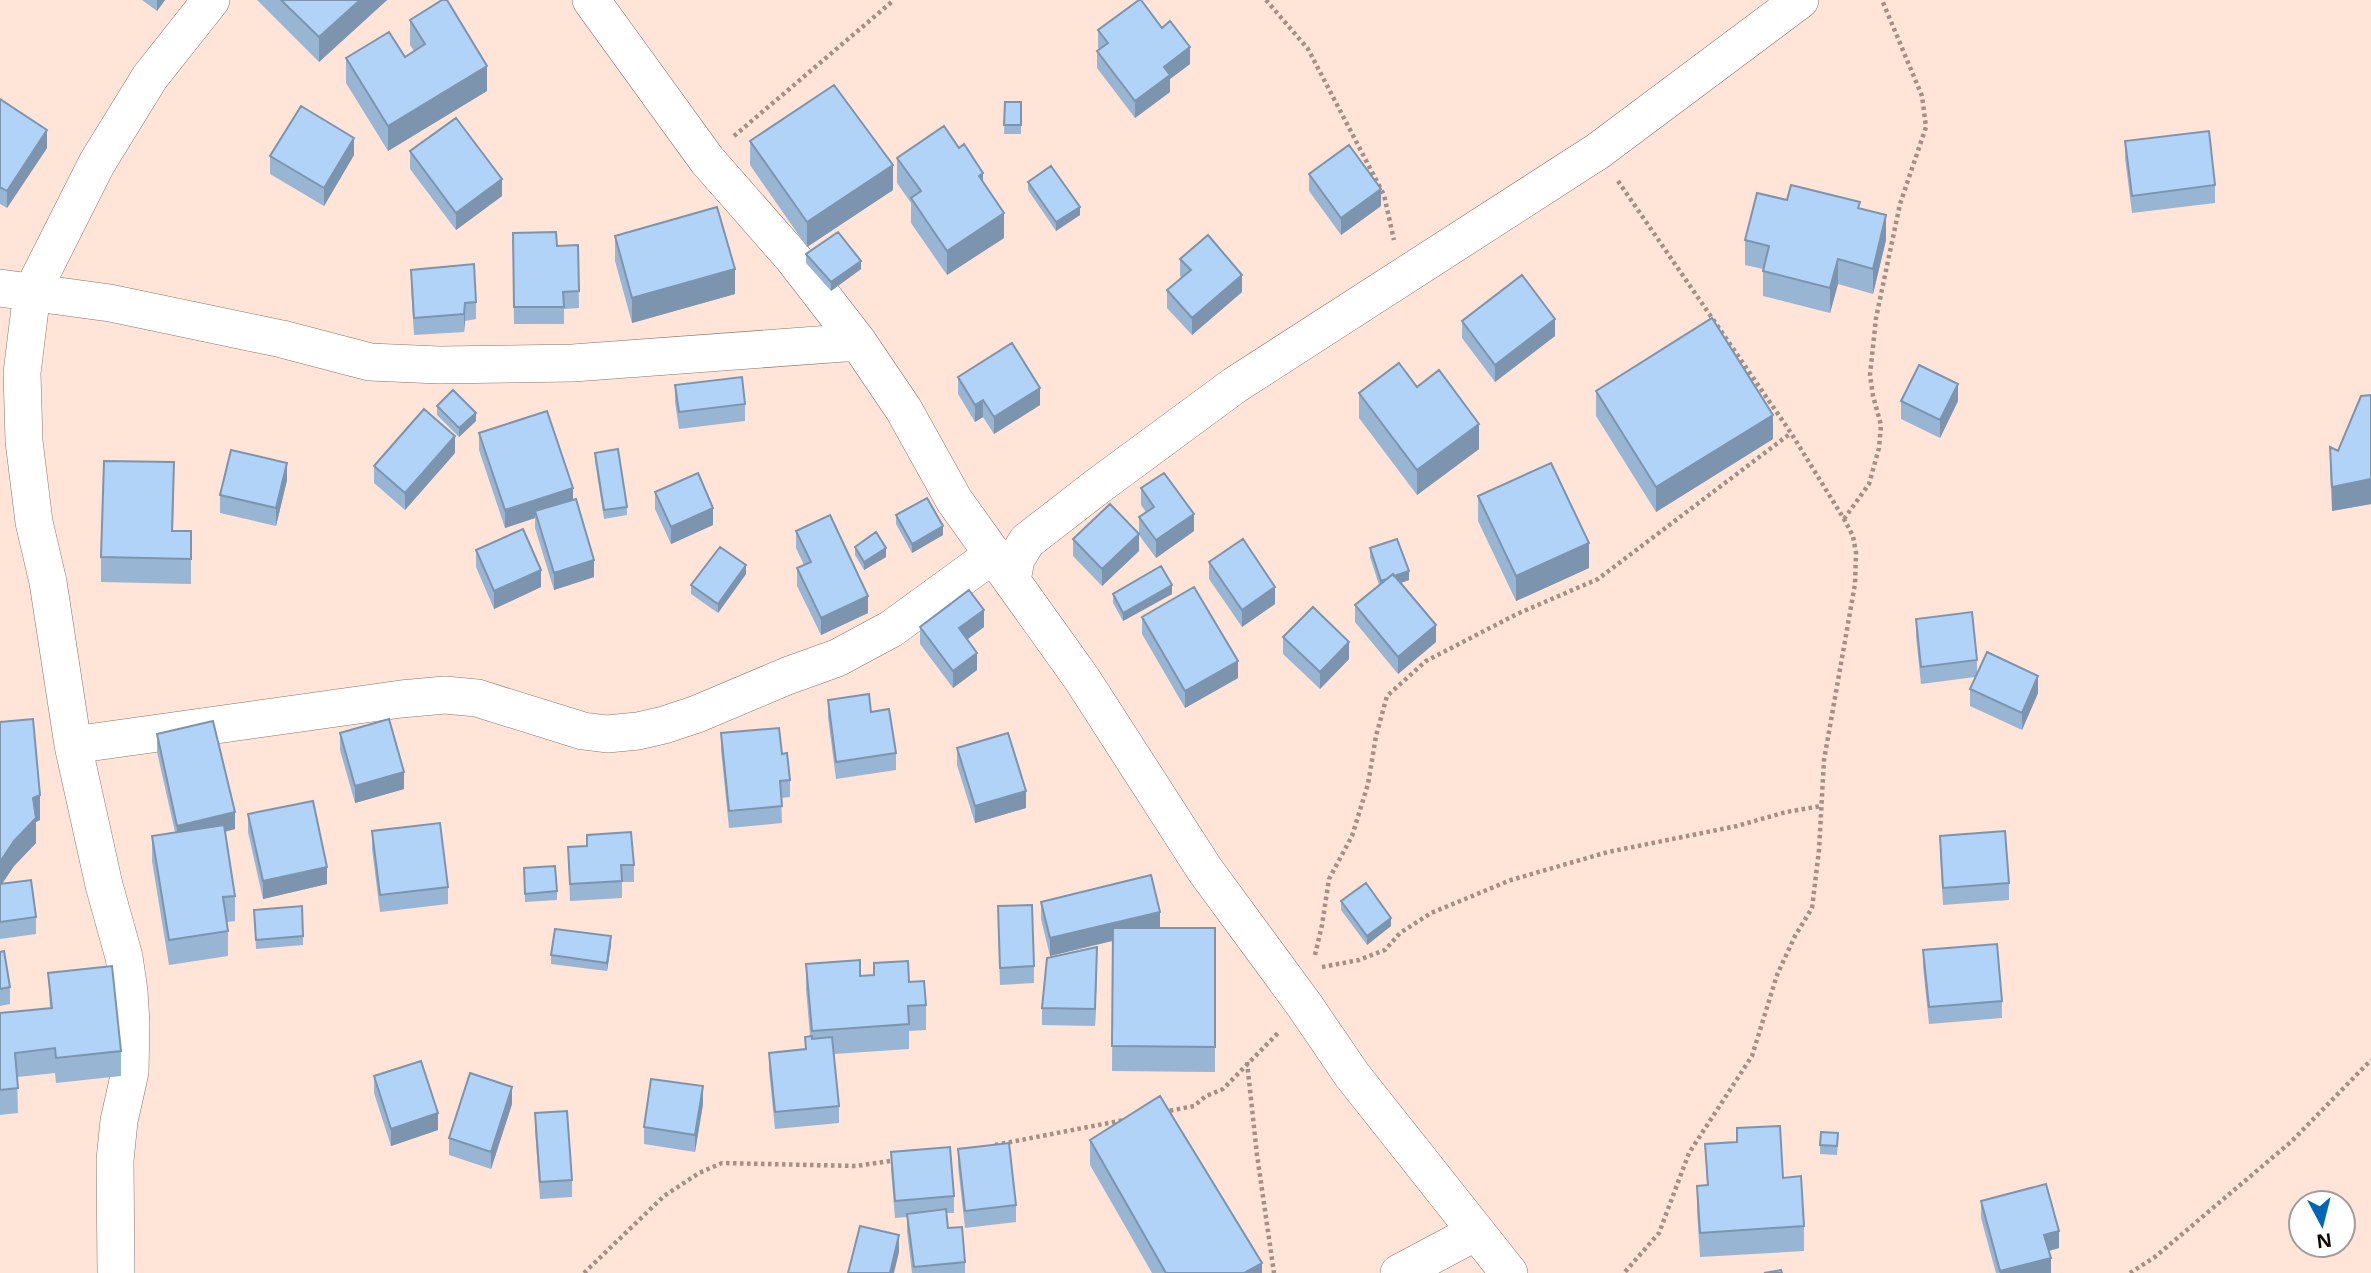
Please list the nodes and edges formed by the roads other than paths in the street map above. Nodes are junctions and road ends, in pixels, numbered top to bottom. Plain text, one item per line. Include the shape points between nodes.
1 (211, 0) edge
2 (592, 0) edge
3 (1800, 0) edge
4 (16, 290) edge
5 (858, 342) junction
6 (1003, 567) junction
7 (73, 745) junction
8 (1476, 1232) junction
9 (116, 1273) edge
10 (1399, 1273) edge
11 (1509, 1273) edge

1 - 4 street via 150,76
2 - 5 street via 707,160 793,258
3 - 6 street via 1598,151 1235,385 1027,541 1016,559
4 - 5 street via 137,309 370,362 439,366 573,363
4 - 7 street via 24,441 34,522
5 - 6 street via 904,410 954,500
6 - 7 street via 837,658 697,714 638,731 583,731 477,698 445,695
6 - 8 street via 1082,679 1205,870 1295,970 1306,1006 1352,1075
7 - 9 street via 129,991 130,1072 115,1160
8 - 10 street
8 - 11 street

